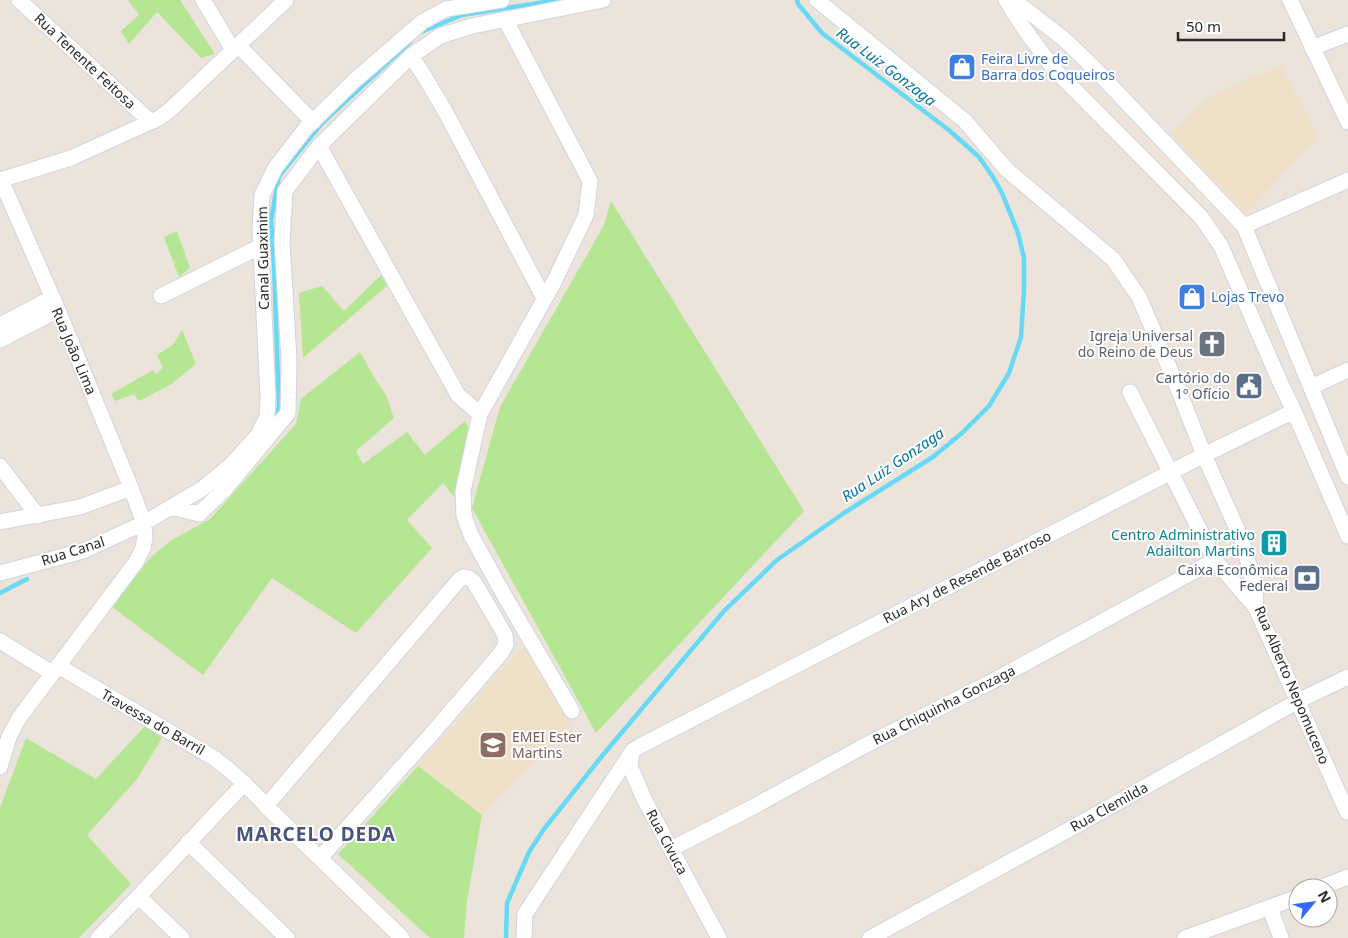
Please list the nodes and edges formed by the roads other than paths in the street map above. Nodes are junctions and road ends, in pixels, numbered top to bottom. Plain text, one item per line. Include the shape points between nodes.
1 (19, 0) edge
2 (203, 0) edge
3 (286, 0) edge
4 (502, 0) edge
5 (603, 0) edge
6 (817, 0) edge
7 (1006, 0) edge
8 (1014, 0) edge
9 (1290, 0) edge
10 (505, 19) junction
11 (1045, 23) junction
12 (1348, 34) edge
13 (1029, 36) junction
14 (236, 47) junction
15 (1312, 48) junction
16 (411, 56) junction
17 (151, 122) junction
18 (312, 122) junction
19 (1348, 122) edge
20 (319, 146) junction
21 (0, 180) edge
22 (1348, 180) edge
23 (1244, 226) junction
24 (261, 246) junction
25 (161, 296) dead end
26 (544, 298) junction
27 (55, 304) junction
28 (0, 325) edge
29 (0, 340) edge
30 (1348, 370) edge
31 (1311, 387) junction
32 (1130, 392) dead end
33 (1294, 411) junction
34 (480, 414) junction
35 (1204, 455) junction
36 (0, 466) edge
37 (1170, 472) junction
38 (1348, 475) edge
39 (131, 488) junction
40 (171, 507) junction
41 (38, 516) junction
42 (0, 522) edge
43 (144, 523) junction
44 (1348, 536) edge
45 (483, 556) junction
46 (1215, 560) junction
47 (0, 573) edge
48 (464, 577) junction
49 (1256, 608) junction
50 (524, 630) junction
51 (0, 641) edge
52 (506, 644) junction
53 (55, 670) junction
54 (1348, 677) edge
55 (1298, 701) junction
56 (572, 711) dead end
57 (636, 749) junction
58 (0, 767) edge
59 (245, 783) junction
60 (266, 806) junction
61 (1346, 812) dead end
62 (188, 842) junction
63 (671, 849) junction
64 (320, 858) junction
65 (139, 897) junction
66 (1288, 901) edge
67 (1270, 908) junction
68 (98, 938) edge
69 (182, 938) edge
70 (287, 938) edge
71 (402, 938) edge
72 (524, 938) edge
73 (719, 938) edge
74 (870, 938) edge
75 (1185, 938) edge
76 (1281, 938) edge

1 - 17 street, Rua Tenente Feitosa
2 - 14 street
3 - 14 street
4 - 18 street, Canal Guaxinim via 446,8 422,22
5 - 10 street
6 - 35 street, Rua Alberto Nepomuceno via 965,121 1007,170 1113,259 1139,297
7 - 13 street
8 - 11 street
9 - 15 street
10 - 16 street via 440,36
10 - 26 street via 590,181 586,215
11 - 13 street
11 - 23 street via 1093,67
12 - 15 street
13 - 33 street via 1054,70 1200,217 1221,246
14 - 17 street via 170,110
14 - 18 street
15 - 19 street
16 - 20 street
16 - 26 street via 445,111
17 - 21 street via 71,158
18 - 24 street, Canal Guaxinim via 275,168 262,195
20 - 34 street via 458,395
20 - 40 street via 286,191 282,241 289,360 288,414 226,488 199,514
21 - 27 street, Rua João Lima
22 - 23 street
23 - 31 street
24 - 25 street
24 - 40 street, Canal Guaxinim via 267,418 258,435 231,465 202,489
26 - 34 street
27 - 28 street
27 - 29 street
27 - 39 street, Rua João Lima
30 - 31 street
31 - 38 street
32 - 37 street
33 - 35 street, Rua Ary de Resende Barroso
33 - 44 street
34 - 45 street via 463,491 464,516
35 - 37 street, Rua Ary de Resende Barroso
35 - 49 street, Rua Alberto Nepomuceno via 1240,538 1250,568
36 - 41 street
37 - 46 street
37 - 57 street, Rua Ary de Resende Barroso
39 - 41 street via 80,507
39 - 43 street, Rua João Lima
40 - 43 street, Canal Guaxinim
41 - 42 street
43 - 47 street, Rua Canal via 83,551
43 - 53 street via 143,548 136,562
45 - 48 street
45 - 50 street
46 - 49 street
46 - 63 street, Rua Chiquinha Gonzaga via 989,683
48 - 52 street via 474,582 505,636
48 - 60 street
49 - 55 street, Rua Alberto Nepomuceno
50 - 52 street
50 - 56 street
51 - 53 street, Travessa do Barril
52 - 64 street via 430,737
53 - 58 street via 19,718
53 - 59 street, Travessa do Barril via 214,758
54 - 55 street, Rua Clemilda
55 - 61 street, Rua Alberto Nepomuceno
55 - 74 street, Rua Clemilda
57 - 63 street, Rua Civuca via 630,766
57 - 72 street via 525,914
59 - 60 street, Travessa do Barril
59 - 62 street
60 - 64 street, Travessa do Barril
62 - 65 street
62 - 70 street
63 - 73 street, Rua Civuca
64 - 71 street, Travessa do Barril
65 - 68 street
65 - 69 street
66 - 67 street
67 - 75 street
67 - 76 street

